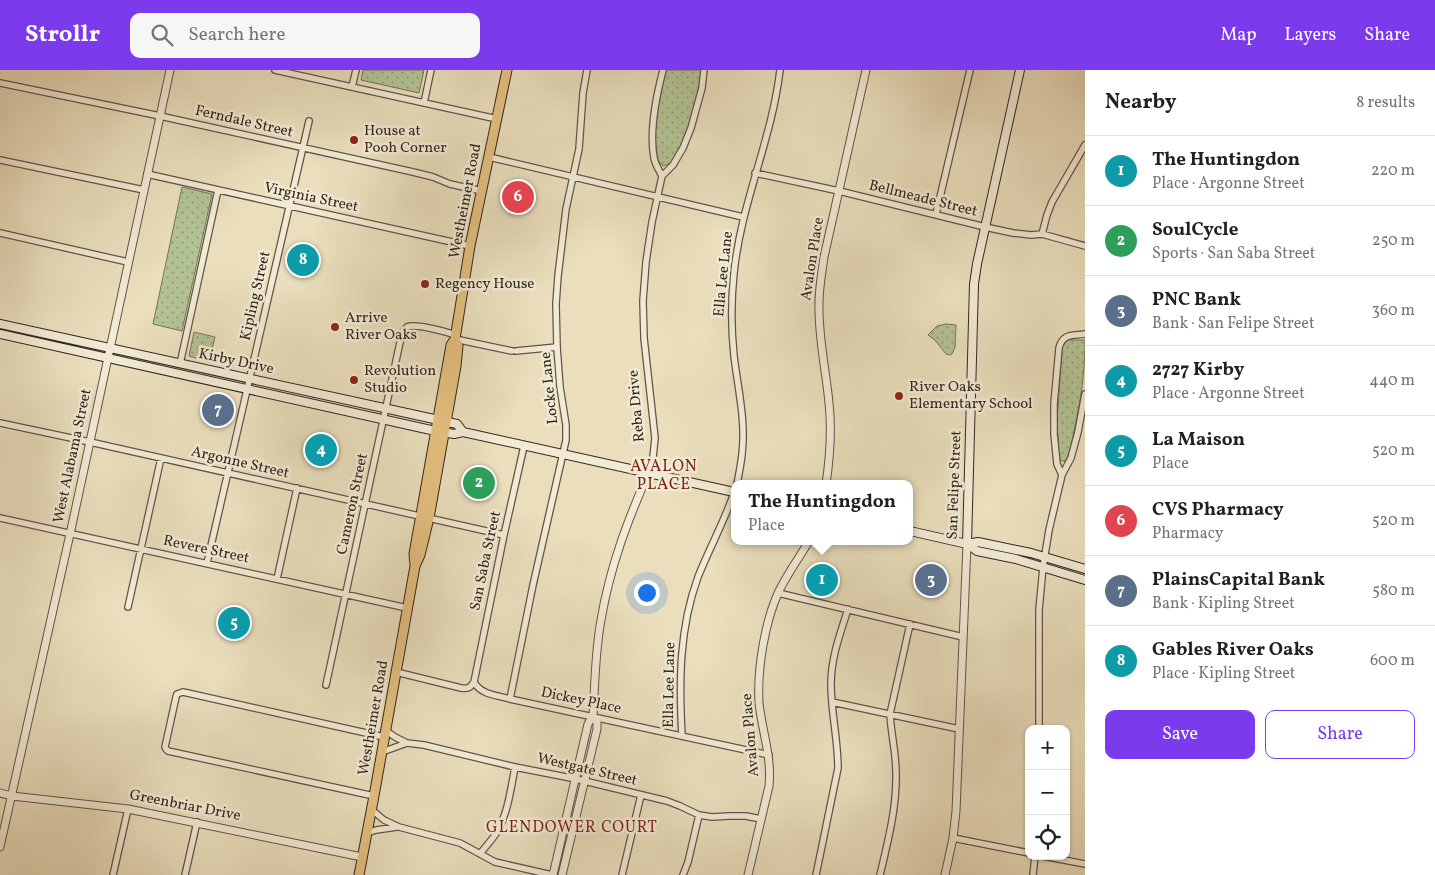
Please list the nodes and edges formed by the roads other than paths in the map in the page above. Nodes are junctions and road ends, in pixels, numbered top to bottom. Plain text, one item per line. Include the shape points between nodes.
1 (170, 70) edge
2 (275, 70) edge
3 (356, 70) edge
4 (431, 70) edge
5 (507, 70) edge
6 (587, 70) edge
7 (663, 70) edge
8 (704, 70) edge
9 (780, 70) edge
10 (866, 70) edge
11 (970, 70) edge
12 (1020, 70) edge
13 (0, 83) edge
14 (352, 87) junction
15 (424, 103) junction
16 (160, 116) junction
17 (497, 119) junction
18 (309, 121) dead end
19 (1085, 145) edge
20 (303, 148) junction
21 (488, 157) junction
22 (0, 160) edge
23 (755, 173) junction
24 (147, 174) junction
25 (662, 176) junction
26 (573, 177) junction
27 (144, 190) junction
28 (218, 190) junction
29 (482, 191) junction
30 (839, 191) junction
31 (658, 197) junction
32 (290, 206) junction
33 (936, 214) junction
34 (743, 217) junction
35 (985, 226) junction
36 (0, 233) edge
37 (1042, 234) junction
38 (470, 246) junction
39 (1085, 246) edge
40 (128, 262) junction
41 (0, 324) edge
42 (30, 331) junction
43 (0, 334) edge
44 (1085, 334) edge
45 (456, 337) junction
46 (28, 340) junction
47 (557, 347) junction
48 (110, 348) junction
49 (108, 358) junction
50 (180, 364) junction
51 (164, 370) junction
52 (249, 379) junction
53 (247, 388) junction
54 (1085, 394) edge
55 (386, 409) junction
56 (384, 419) junction
57 (442, 421) junction
58 (0, 423) edge
59 (440, 431) junction
60 (463, 432) junction
61 (90, 442) junction
62 (524, 446) junction
63 (564, 454) junction
64 (161, 458) junction
65 (228, 473) junction
66 (648, 474) junction
67 (1062, 474) junction
68 (737, 480) edge
69 (827, 480) edge
70 (298, 488) junction
71 (731, 491) edge
72 (731, 501) edge
73 (366, 504) junction
74 (425, 517) junction
75 (0, 518) edge
76 (913, 532) edge
77 (70, 533) junction
78 (504, 535) junction
79 (966, 544) junction
80 (807, 545) edge
81 (141, 549) junction
82 (1044, 557) junction
83 (207, 563) junction
84 (1043, 567) junction
85 (1085, 569) edge
86 (277, 579) junction
87 (1085, 580) edge
88 (778, 593) junction
89 (346, 594) junction
90 (128, 607) dead end
91 (407, 608) junction
92 (848, 609) junction
93 (910, 624) junction
94 (963, 637) junction
95 (396, 672) junction
96 (474, 682) junction
97 (326, 685) dead end
98 (510, 699) junction
99 (832, 702) junction
100 (890, 714) junction
101 (593, 716) junction
102 (1039, 725) edge
103 (959, 729) junction
104 (385, 734) junction
105 (682, 736) junction
106 (407, 743) junction
107 (382, 752) junction
108 (769, 755) junction
109 (515, 767) junction
110 (576, 779) junction
111 (585, 781) junction
112 (0, 793) edge
113 (641, 795) junction
114 (12, 796) junction
115 (374, 796) junction
116 (128, 809) junction
117 (372, 810) junction
118 (699, 815) junction
119 (761, 819) junction
120 (197, 822) junction
121 (399, 827) junction
122 (368, 833) junction
123 (953, 838) junction
124 (0, 847) edge
125 (1025, 852) edge
126 (480, 854) junction
127 (362, 857) junction
128 (1035, 860) edge
129 (1064, 860) edge
130 (1085, 864) edge
131 (113, 875) edge
132 (186, 875) edge
133 (359, 875) edge
134 (553, 875) edge
135 (562, 875) edge
136 (622, 875) edge
137 (683, 875) edge
138 (748, 875) edge
139 (816, 875) edge
140 (880, 875) edge
141 (946, 875) edge
142 (1033, 875) edge

1 - 16 street, West Alabama Street
2 - 14 street
3 - 14 street
4 - 15 street
5 - 17 main road, Westheimer Road
6 - 26 street, Locke Lane
7 - 25 street via 652,132 654,160
8 - 25 street, Reba Drive via 691,128 673,165
9 - 23 street, Ella Lee Lane via 770,126
10 - 30 street, Avalon Place
11 - 33 street
12 - 35 main road, San Felipe Street
13 - 16 street, Ferndale Street
14 - 15 street
15 - 17 street
16 - 20 street, Ferndale Street
16 - 24 street, West Alabama Street
17 - 21 main road, Westheimer Road
18 - 20 street, Kipling Street
19 - 37 street via 1052,202
20 - 29 street, Ferndale Street
20 - 32 street, Kipling Street
21 - 26 street
21 - 29 main road, Westheimer Road
22 - 27 street
23 - 30 street, Bellmeade Street
23 - 34 street, Ella Lee Lane
24 - 27 street, West Alabama Street
24 - 28 street, Virginia Street
25 - 31 street, Reba Drive
26 - 31 street
26 - 47 street, Locke Lane via 558,276
27 - 40 street, West Alabama Street
28 - 32 street, Virginia Street
28 - 50 street
29 - 38 main road, Westheimer Road
30 - 33 street, Bellmeade Street
30 - 69 street, Avalon Place via 824,257 819,304 830,422
31 - 34 street
31 - 66 street, Reba Drive via 646,262 644,301 644,338 655,438
32 - 38 street, Virginia Street
32 - 52 street, Kipling Street
33 - 35 street, Bellmeade Street
34 - 68 street, Ella Lee Lane via 734,273 732,316 743,425
35 - 37 street, Bellmeade Street via 1013,233
35 - 79 main road, San Felipe Street via 974,284
36 - 40 street
37 - 39 street, Bellmeade Street
38 - 45 main road, Westheimer Road
40 - 48 street, West Alabama Street
41 - 42 main road, Kirby Drive
42 - 46 main road
42 - 48 main road, Kirby Drive
43 - 46 main road, Kirby Drive
44 - 67 street via 1066,336 1059,348 1054,434 1057,464
45 - 47 street via 514,351
45 - 55 street, Cameron Street via 420,327 405,328
45 - 57 main road, Westheimer Road via 451,345
46 - 49 main road, Kirby Drive
47 - 63 street, Locke Lane via 567,432
48 - 49 street, West Alabama Street
48 - 50 main road, Kirby Drive
49 - 51 main road, Kirby Drive
49 - 61 street, West Alabama Street
50 - 51 main road
50 - 52 main road, Kirby Drive
51 - 53 main road, Kirby Drive
52 - 53 street, Kipling Street
52 - 55 main road, Kirby Drive
53 - 56 main road, Kirby Drive
53 - 65 street, Kipling Street
54 - 67 street via 1071,458
55 - 56 street, Cameron Street
55 - 57 main road, Kirby Drive
56 - 59 main road, Kirby Drive
56 - 73 street, Cameron Street
57 - 59 main road, Westheimer Road
57 - 60 main road, Kirby Drive via 457,424
58 - 61 street, Argonne Street
59 - 60 main road, Kirby Drive
59 - 74 main road, Westheimer Road
60 - 62 main road, Kirby Drive
61 - 64 street, Argonne Street
61 - 77 street, West Alabama Street
62 - 63 main road, Kirby Drive
62 - 78 street, San Saba Street
63 - 66 main road, Kirby Drive
63 - 98 street, Locke Lane
64 - 65 street, Argonne Street
64 - 81 street
65 - 70 street, Argonne Street
65 - 83 street, Kipling Street
66 - 71 main road, Kirby Drive
66 - 101 street, Reba Drive via 629,516 610,575 598,642
67 - 82 street
70 - 73 street, Argonne Street
70 - 86 street
72 - 105 street, Ella Lee Lane via 698,578 685,626 680,680
73 - 74 street, Argonne Street
73 - 89 street, Cameron Street
74 - 78 street, Argonne Street
74 - 91 main road, Westheimer Road via 414,554 415,566
75 - 77 street, Revere Street
76 - 79 main road
77 - 81 street, Revere Street
77 - 114 street, West Alabama Street
78 - 96 street, San Saba Street
79 - 82 main road via 978,542
79 - 84 main road via 977,551
79 - 94 street, San Felipe Street
80 - 88 street, Avalon Place
81 - 83 street, Revere Street
81 - 90 street
82 - 84 street
82 - 85 main road
83 - 86 street, Revere Street
84 - 87 main road
84 - 102 street via 1039,610
86 - 89 street, Revere Street
88 - 92 street
88 - 108 street, Avalon Place via 766,629 760,671 759,701
89 - 91 street, Revere Street
89 - 97 street, Cameron Street
91 - 95 main road, Westheimer Road
92 - 93 street
92 - 99 street via 832,662
93 - 94 street
93 - 100 street
94 - 103 street, San Felipe Street
95 - 96 street via 467,689
95 - 104 main road, Westheimer Road
96 - 98 street, Dickey Place via 482,691
98 - 101 street, Dickey Place
99 - 100 street
99 - 139 street via 838,768
100 - 103 street
100 - 140 street via 896,755 896,792
101 - 105 street, Dickey Place
101 - 110 street, Reba Drive via 588,724
101 - 111 street, Reba Drive via 597,729
103 - 123 street, San Felipe Street
104 - 106 street, Westgate Street
104 - 107 main road, Westheimer Road
104 - 115 street, Westgate Street via 184,692 176,697 166,749
105 - 108 street, Dickey Place
106 - 107 street, Westgate Street
106 - 109 street, Westgate Street
107 - 115 main road, Westheimer Road
108 - 119 street, Avalon Place via 769,780
109 - 110 street, Westgate Street
109 - 126 street via 500,825
110 - 111 street, Westgate Street
110 - 134 street, Reba Drive
111 - 113 street, Westgate Street
111 - 135 street, Reba Drive
112 - 114 street, Greenbriar Drive
113 - 118 street, Westgate Street via 667,801
113 - 136 street
114 - 116 street, Greenbriar Drive
114 - 124 street, West Alabama Street
115 - 117 main road, Westheimer Road
116 - 120 street, Greenbriar Drive
116 - 131 street
117 - 121 street
117 - 122 main road, Westheimer Road
118 - 119 street, Westgate Street
118 - 137 street
119 - 138 street, Avalon Place
120 - 127 street, Greenbriar Drive
120 - 132 street
121 - 122 street
121 - 126 street via 460,843
122 - 127 main road, Westheimer Road
123 - 125 street
123 - 141 street, San Felipe Street
126 - 134 street via 495,862
127 - 133 main road, Westheimer Road
128 - 142 street
129 - 130 street

